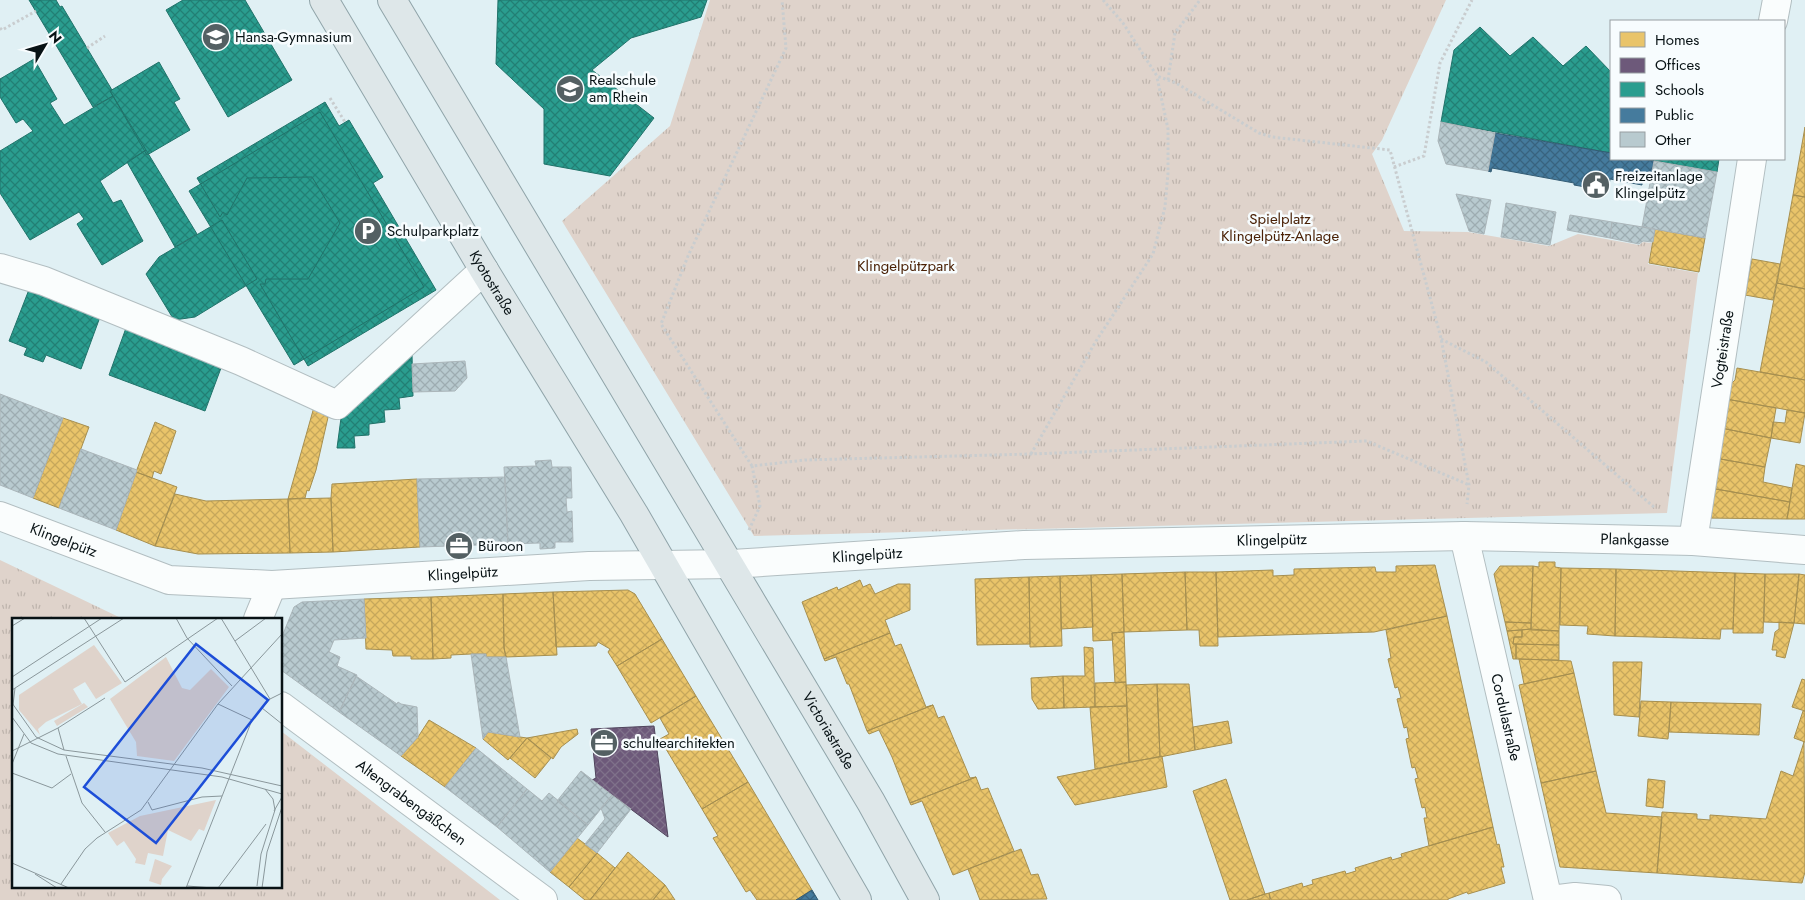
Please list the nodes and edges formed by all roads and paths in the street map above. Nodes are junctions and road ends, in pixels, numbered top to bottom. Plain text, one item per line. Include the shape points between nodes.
1 (324, 0) edge
2 (392, 0) edge
3 (782, 0) edge
4 (1103, 0) edge
5 (1200, 0) edge
6 (1472, 0) edge
7 (1777, 0) edge
8 (36, 11) dead end
9 (1773, 20) edge
10 (0, 28) edge
11 (105, 36) dead end
12 (87, 48) dead end
13 (1157, 76) junction
14 (1168, 80) junction
15 (330, 98) dead end
16 (345, 122) dead end
17 (1752, 160) edge
18 (1394, 167) junction
19 (0, 268) edge
20 (484, 270) junction
21 (1441, 338) junction
22 (1031, 454) junction
23 (752, 466) junction
24 (1469, 485) junction
25 (1656, 509) dead end
26 (0, 516) edge
27 (1464, 536) junction
28 (1693, 541) junction
29 (1805, 550) edge
30 (662, 564) junction
31 (730, 564) junction
32 (272, 585) junction
33 (258, 618) edge
34 (282, 707) edge
35 (543, 900) edge
36 (857, 900) edge
37 (925, 900) edge
38 (1549, 900) edge
39 (1607, 900) edge

1 - 20 main road, Kyotostraße
2 - 31 main road
3 - 23 path via 786,48 688,256 661,324
4 - 13 path via 1123,23
5 - 14 path via 1175,32
6 - 18 path via 1440,63 1424,156
7 - 9 street
8 - 10 path via 2,30
11 - 12 path
13 - 14 path
13 - 22 path via 1168,129 1168,173 1165,207 1153,254 1096,341
14 - 18 path via 1259,133 1390,150
15 - 16 path
17 - 28 street, Vogteistraße
18 - 21 path
19 - 20 street via 44,281 232,357 337,405
20 - 30 main road, Kyotostraße
21 - 24 path
21 - 25 path via 1486,362
22 - 23 path via 805,460
22 - 24 path via 1367,441
23 - 31 path via 760,506
24 - 27 path
26 - 32 street, Klingelpütz via 169,580
27 - 28 street, Plankgasse
27 - 31 street, Klingelpütz via 1024,545
27 - 38 street, Cordulastraße
28 - 29 street, Plankgasse
30 - 31 street, Klingelpütz
30 - 32 street, Klingelpütz
30 - 36 main road
31 - 37 main road, Victoriastraße
32 - 33 street
34 - 35 street, Altengrabengäßchen
38 - 39 street via 1575,897

